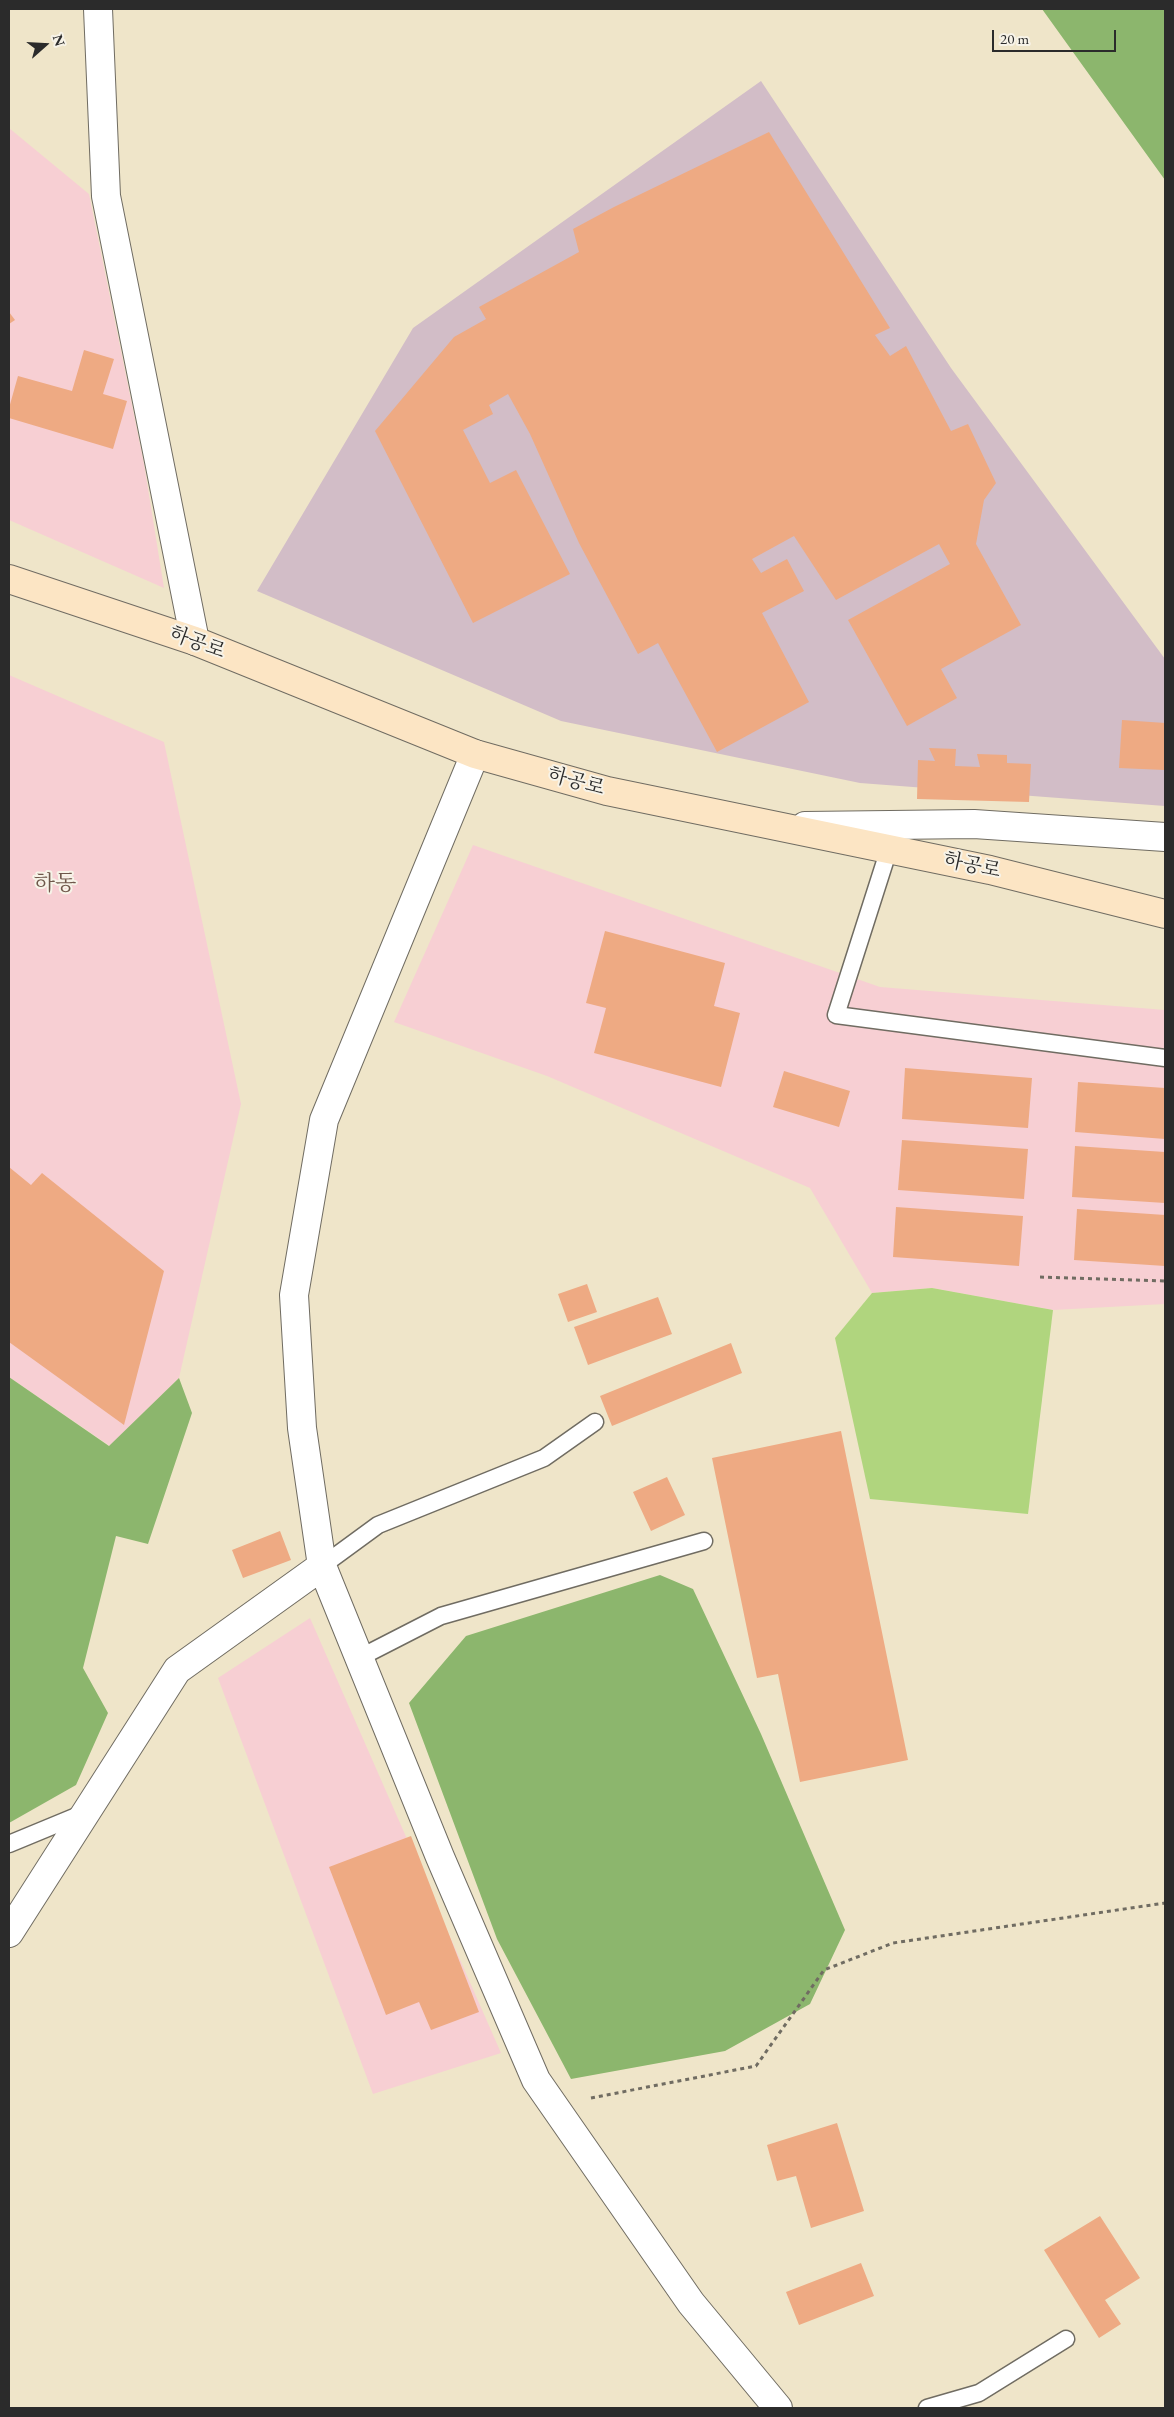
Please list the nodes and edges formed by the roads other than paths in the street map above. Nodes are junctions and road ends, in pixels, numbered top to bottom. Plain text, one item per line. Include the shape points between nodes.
1 (98, 9) edge
2 (9, 579) edge
3 (196, 641) junction
4 (475, 754) junction
5 (778, 826) junction
6 (1165, 837) edge
7 (889, 849) junction
8 (1165, 914) edge
9 (1165, 1058) edge
10 (595, 1422) dead end
11 (704, 1541) dead end
12 (322, 1566) junction
13 (359, 1658) junction
14 (86, 1812) junction
15 (9, 1844) edge
16 (9, 1933) edge
17 (1066, 2339) dead end
18 (778, 2408) edge
19 (927, 2408) edge

1 - 3 street via 106,196
2 - 3 main road, 하공로
3 - 4 main road, 하공로
4 - 5 main road, 하공로 via 607,791
4 - 12 street via 324,1120 294,1295 302,1428
5 - 6 street via 974,824
5 - 7 main road, 하공로
7 - 8 main road, 하공로 via 990,870
7 - 9 lane via 836,1015
10 - 12 lane via 544,1458 378,1525
11 - 13 lane via 441,1616
12 - 13 street
12 - 14 street via 177,1670
13 - 18 street via 532,2072 691,2303
14 - 15 lane
14 - 16 street
17 - 19 lane via 979,2393

